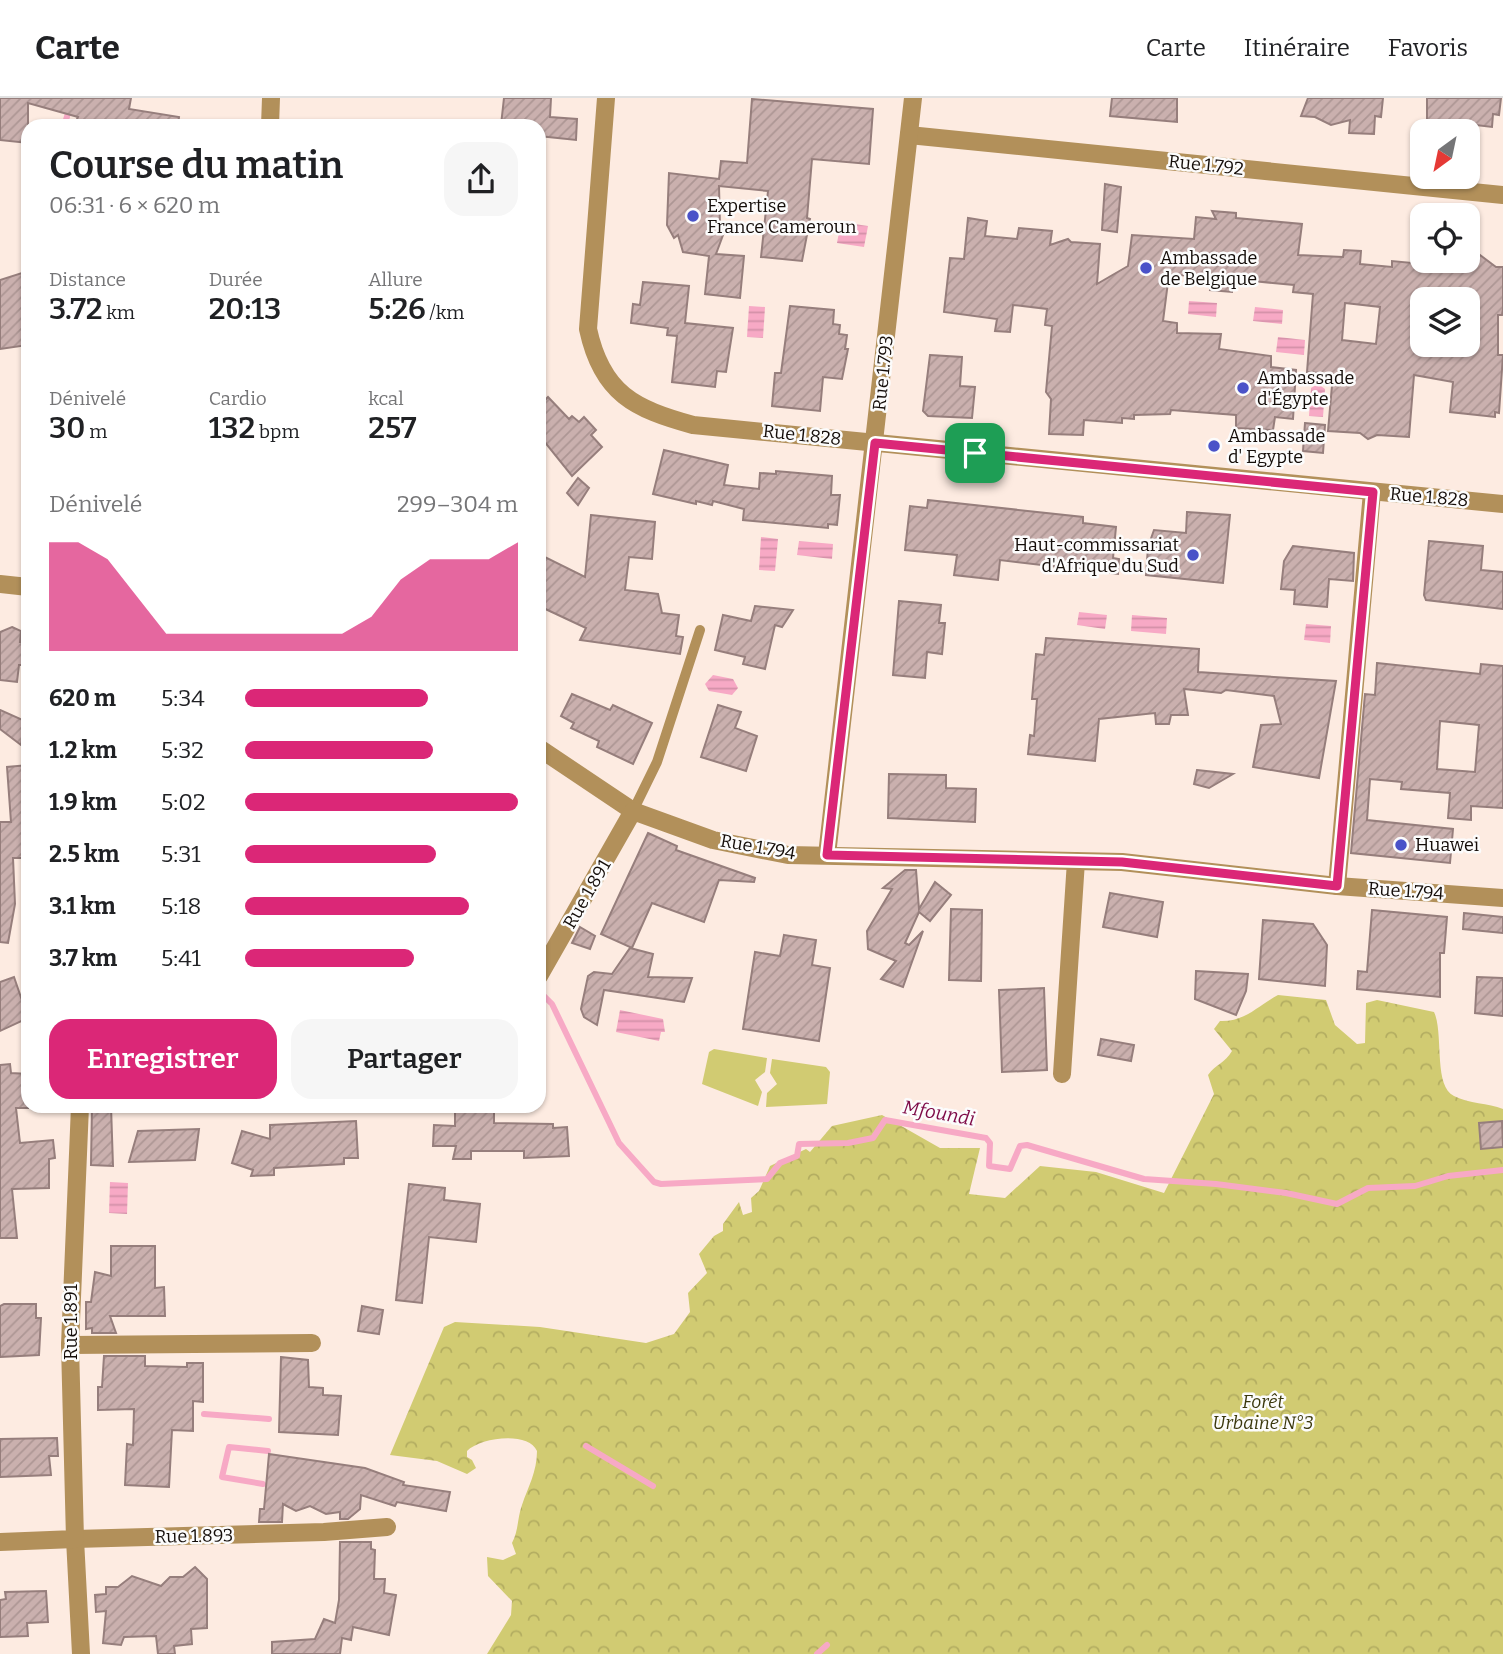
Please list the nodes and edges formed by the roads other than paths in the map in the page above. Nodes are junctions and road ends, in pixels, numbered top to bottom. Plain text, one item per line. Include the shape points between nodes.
1 (271, 98) edge
2 (606, 98) edge
3 (913, 98) edge
4 (270, 119) edge
5 (909, 135) junction
6 (1503, 195) edge
7 (875, 443) junction
8 (1373, 492) junction
9 (1503, 504) edge
10 (0, 584) edge
11 (21, 586) edge
12 (700, 630) dead end
13 (546, 753) edge
14 (633, 811) junction
15 (827, 855) junction
16 (1076, 861) junction
17 (1337, 886) junction
18 (1503, 898) edge
19 (546, 965) edge
20 (1062, 1074) dead end
21 (80, 1113) edge
22 (312, 1343) dead end
23 (70, 1345) junction
24 (387, 1527) dead end
25 (75, 1539) junction
26 (0, 1542) edge
27 (81, 1654) edge

1 - 4 street
2 - 7 street, Rue 1.828 via 588,306 593,353 603,372 633,403 693,425
3 - 5 street, Rue 1.793
5 - 6 street, Rue 1.792
5 - 7 street, Rue 1.793
7 - 8 street, Rue 1.828
7 - 15 street, Rue 1.793
8 - 9 street, Rue 1.828
8 - 17 street
10 - 11 street
12 - 14 lane via 657,762
13 - 14 street, Rue 1.794
14 - 15 street, Rue 1.794 via 755,850
14 - 19 street, Rue 1.891
15 - 16 street, Rue 1.794
16 - 17 street, Rue 1.794
16 - 20 street
17 - 18 street, Rue 1.794
21 - 23 street, Rue 1.891
22 - 23 street
23 - 25 street, Rue 1.891
24 - 25 street, Rue 1.893
25 - 26 street, Rue 1.893
25 - 27 street, Rue 1.891

